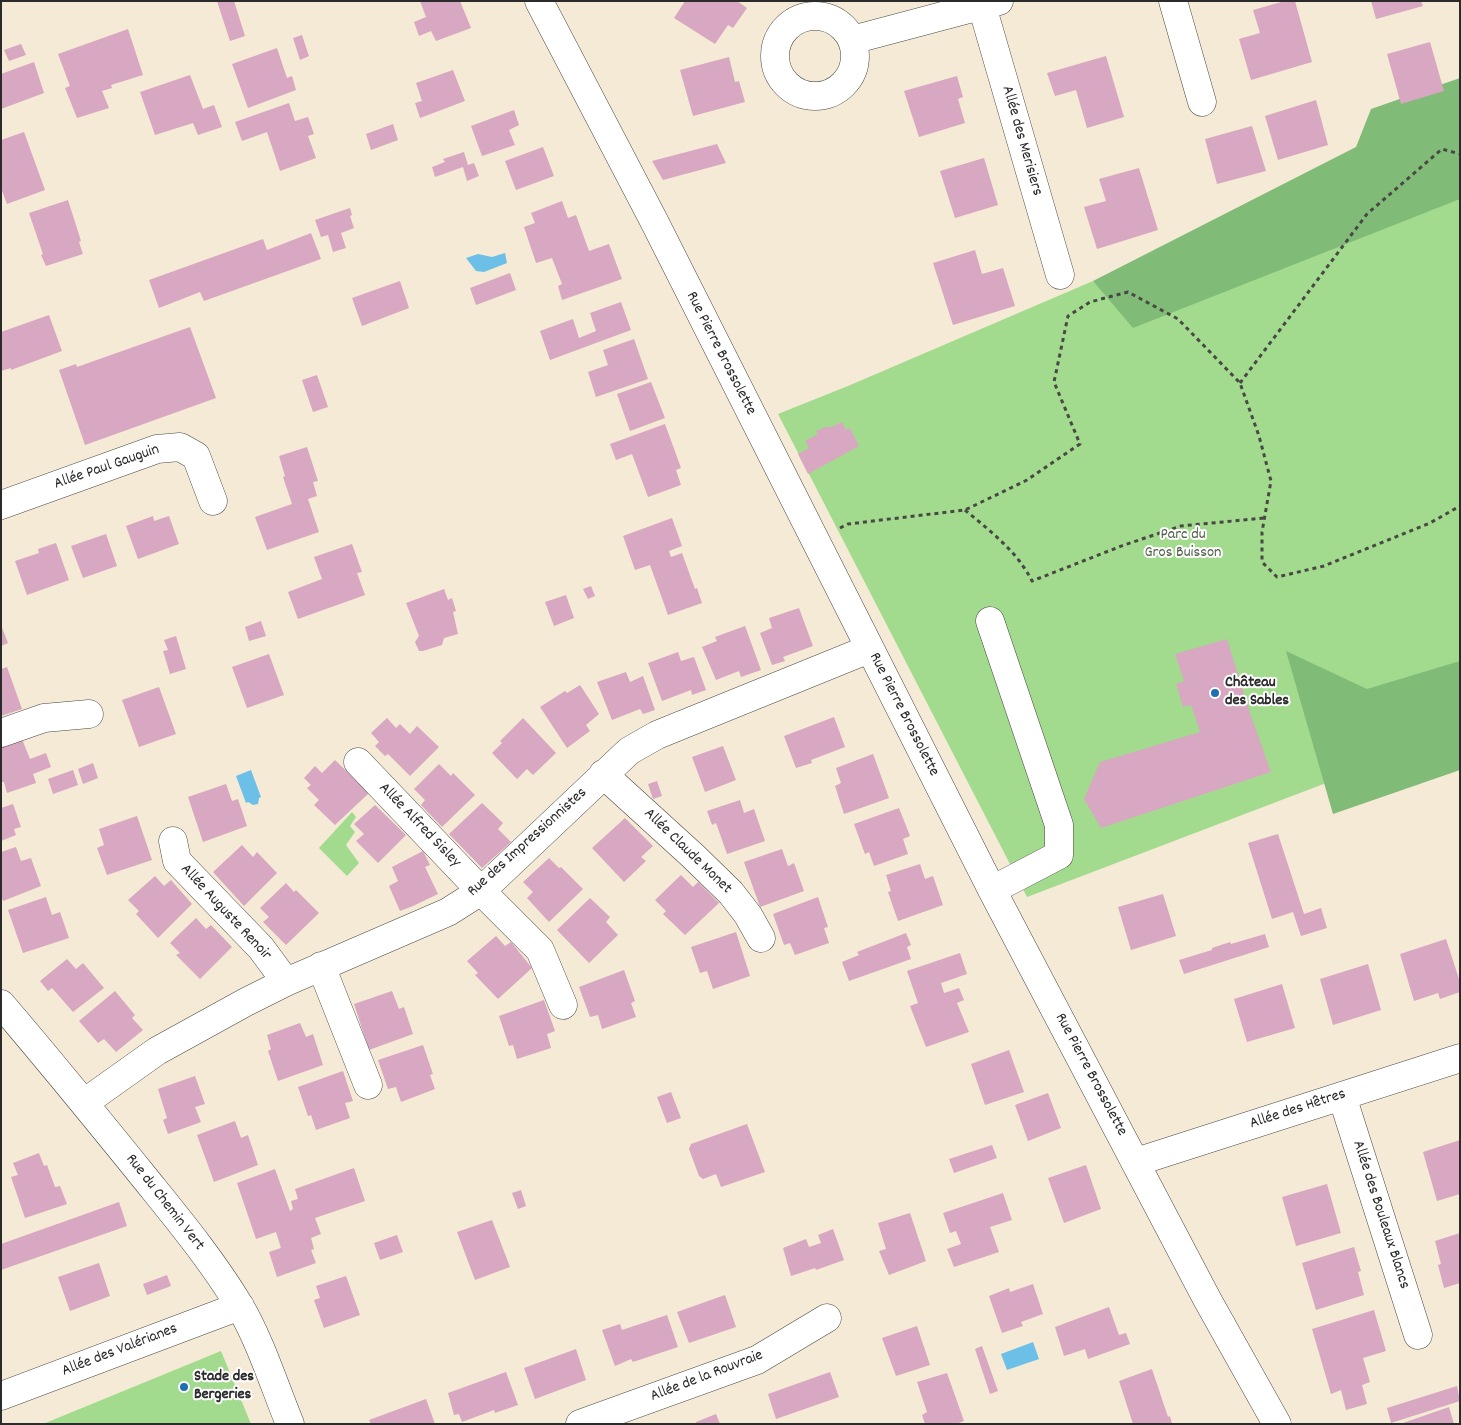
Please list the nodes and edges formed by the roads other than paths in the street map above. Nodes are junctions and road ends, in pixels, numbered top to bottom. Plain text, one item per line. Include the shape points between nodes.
1 (539, 1) edge
2 (1173, 1) edge
3 (991, 4) edge
4 (852, 40) dead end
5 (1202, 102) dead end
6 (1060, 275) dead end
7 (213, 501) dead end
8 (1, 505) edge
9 (990, 621) dead end
10 (869, 649) junction
11 (89, 714) dead end
12 (1, 733) edge
13 (358, 762) dead end
14 (603, 774) junction
15 (173, 841) dead end
16 (992, 890) junction
17 (481, 891) junction
18 (761, 938) dead end
19 (321, 966) junction
20 (286, 982) junction
21 (1, 1004) edge
22 (563, 1005) dead end
23 (1460, 1058) edge
24 (368, 1085) dead end
25 (1342, 1096) junction
26 (84, 1102) junction
27 (1136, 1162) junction
28 (240, 1306) junction
29 (827, 1318) dead end
30 (1418, 1335) dead end
31 (1, 1396) edge
32 (290, 1424) edge
33 (580, 1424) edge
34 (1277, 1424) edge

1 - 10 street, Rue Pierre Brossolette via 614,142
2 - 5 street
3 - 4 street
3 - 6 street, Allée des Merisiers
7 - 8 street, Allée Paul Gauguin via 196,456 180,447 157,449
9 - 16 street via 1059,825 1059,855
10 - 14 street, Rue des Impressionnistes via 657,735 629,752
10 - 16 street, Rue Pierre Brossolette
11 - 12 street via 44,718
13 - 17 street, Allée Alfred Sisley
14 - 17 street, Rue des Impressionnistes
14 - 18 street, Allée Claude Monet via 731,894
15 - 20 street, Allée Auguste Renoir via 177,861 261,948
16 - 27 street, Rue Pierre Brossolette
17 - 19 street, Rue des Impressionnistes via 448,912
17 - 22 street, Allée Alfred Sisley via 540,950
19 - 20 street, Rue des Impressionnistes
19 - 24 street
20 - 26 street, Rue des Impressionnistes via 157,1051
21 - 26 street, Rue du Chemin Vert
23 - 25 street, Allée des Hêtres
25 - 27 street, Allée des Hêtres
25 - 30 street, Allée des Bouleaux Blancs
26 - 28 street, Rue du Chemin Vert via 171,1210
27 - 34 street, Rue Pierre Brossolette
28 - 31 street, Allée des Valérianes
28 - 32 street, Rue du Chemin Vert
29 - 33 street, Allée de la Rouvraie via 756,1360

